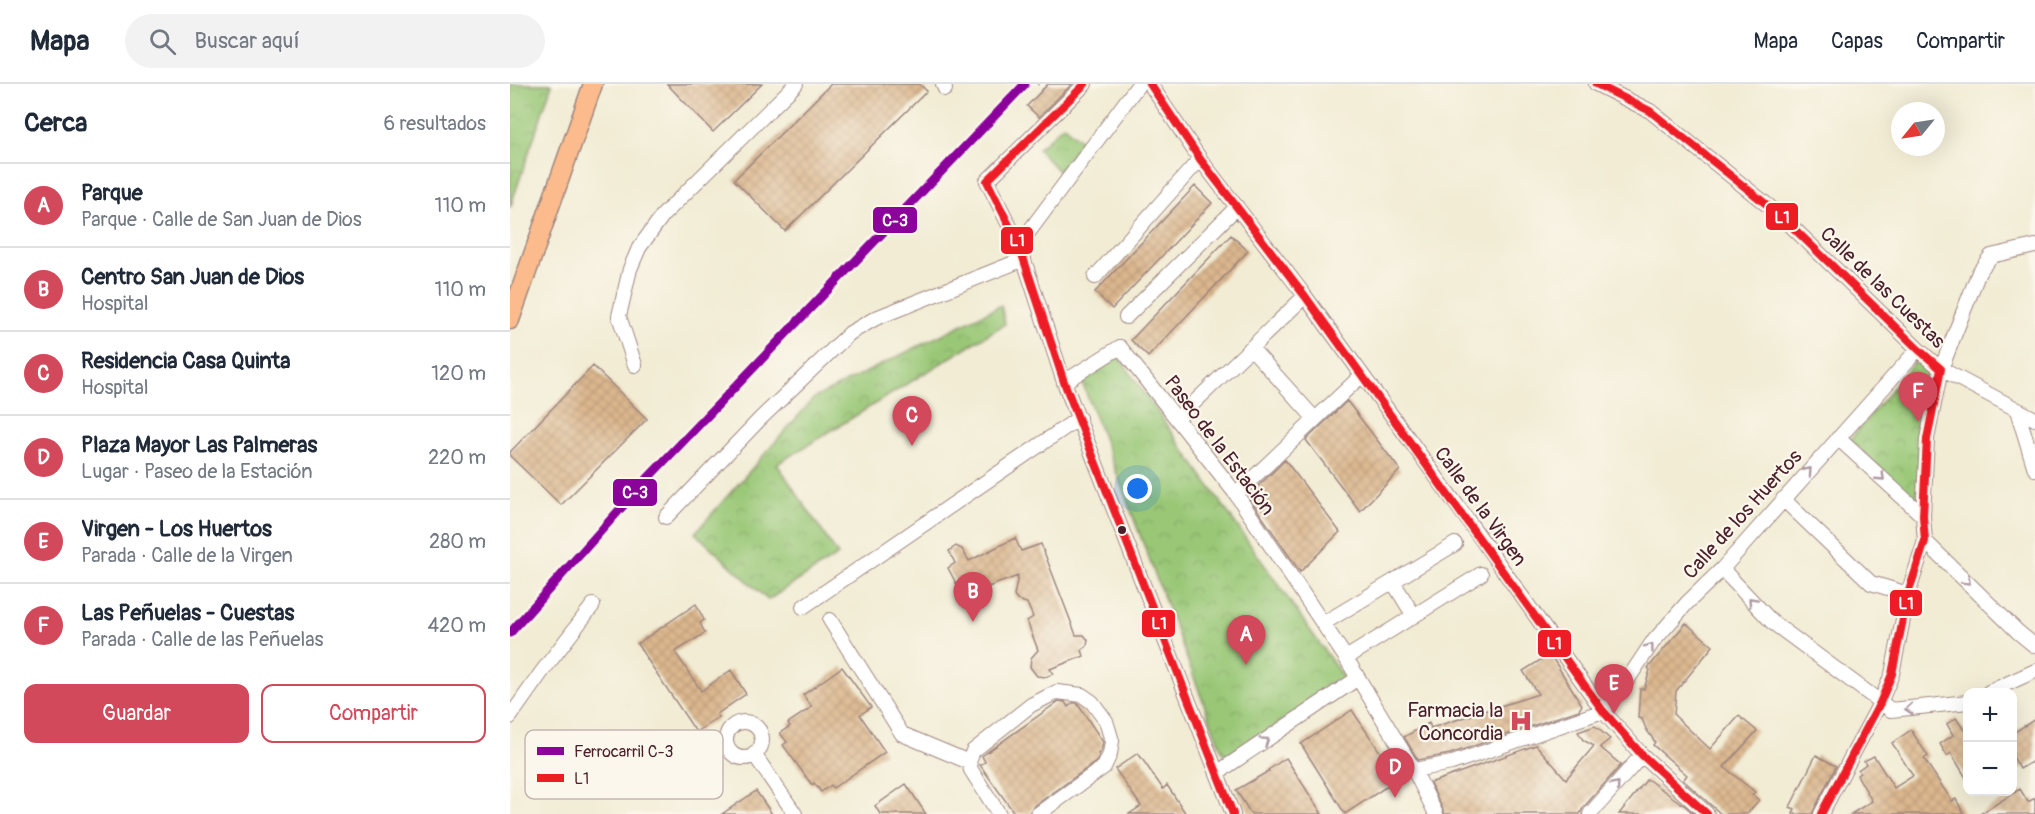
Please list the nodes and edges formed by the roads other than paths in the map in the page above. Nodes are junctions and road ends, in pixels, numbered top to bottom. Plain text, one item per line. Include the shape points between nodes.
1 (593, 84) edge
2 (796, 84) edge
3 (1085, 84) edge
4 (1139, 84) edge
5 (1150, 84) edge
6 (1596, 84) edge
7 (1200, 159) junction
8 (1237, 207) junction
9 (1019, 245) junction
10 (2035, 246) edge
11 (1024, 259) junction
12 (1095, 277) dead end
13 (1305, 296) junction
14 (1126, 317) dead end
15 (510, 320) edge
16 (1251, 348) junction
17 (1918, 349) junction
18 (635, 365) dead end
19 (1941, 369) junction
20 (1362, 375) junction
21 (1064, 382) junction
22 (2017, 410) junction
23 (1079, 418) junction
24 (1177, 419) junction
25 (1315, 419) junction
26 (2035, 419) edge
27 (1838, 438) junction
28 (2035, 469) edge
29 (1236, 494) junction
30 (1783, 499) junction
31 (666, 516) dead end
32 (1923, 516) junction
33 (1924, 541) junction
34 (1455, 544) dead end
35 (1722, 569) junction
36 (1481, 574) dead end
37 (1393, 582) junction
38 (1908, 594) junction
39 (593, 605) dead end
40 (803, 607) dead end
41 (1414, 616) junction
42 (831, 620) dead end
43 (1324, 623) junction
44 (2035, 646) edge
45 (1346, 658) junction
46 (2035, 671) edge
47 (1358, 678) junction
48 (1999, 688) edge
49 (1880, 703) junction
50 (1963, 703) edge
51 (1603, 711) junction
52 (510, 717) edge
53 (754, 754) dead end
54 (1642, 755) junction
55 (969, 762) junction
56 (1414, 770) junction
57 (1217, 773) junction
58 (1227, 811) edge
59 (795, 814) edge
60 (999, 814) edge
61 (1038, 814) edge
62 (1436, 814) edge
63 (1590, 814) edge
64 (1707, 814) edge
65 (1821, 814) edge

1 - 15 main road
2 - 18 street via 663,214 639,248 619,316
3 - 9 street via 987,181
4 - 9 street
5 - 7 street, Calle de la Virgen
6 - 17 street, Calle de las Cuestas via 1650,111 1781,216
7 - 8 street, Calle de la Virgen
7 - 12 street
8 - 13 street, Calle de la Virgen
8 - 14 street
9 - 11 street
10 - 19 street via 1991,256 1979,272
11 - 21 street
11 - 31 street via 876,318 850,333
13 - 16 street
13 - 20 street, Calle de la Virgen
16 - 24 street
16 - 25 street
17 - 19 street, Calle de las Cuestas
17 - 27 street, Calle de los Huertos
19 - 22 street, Calle de las Cuestas
19 - 32 street via 1927,439
20 - 25 street
20 - 51 street, Calle de la Virgen
21 - 23 street
21 - 24 street, Paseo de la Estación via 1120,347
22 - 26 street, Calle de las Cuestas
22 - 28 street
23 - 40 street
23 - 57 street
24 - 29 street, Paseo de la Estación
25 - 29 street
30 -> 27 street, Calle de los Huertos
27 -> 32 street
29 - 43 street, Paseo de la Estación
30 - 35 street, Calle de los Huertos
30 - 38 street via 1871,583
32 - 33 street
33 - 38 street
33 -> 44 street
34 - 37 street
49 -> 35 street via 1772,622
51 -> 35 street, Calle de los Huertos via 1652,643
36 - 41 street
37 - 41 street
37 - 43 street
38 - 49 street via 1892,674
39 - 52 street
41 - 45 street
42 - 55 street via 902,734
43 - 45 street, Paseo de la Estación
45 - 47 street, Paseo de la Estación
46 - 48 street
47 - 56 street, Paseo de la Estación
57 -> 47 street
50 -> 49 street via 1891,710
49 - 65 street
51 - 54 street, Calle de la Virgen
51 - 56 street via 1452,763
53 - 59 street
63 -> 54 street
54 - 64 street, Calle de la Virgen
55 - 60 street
55 - 61 street via 973,751 1031,705 1057,692 1082,695 1092,702 1106,721 1112,741 1104,767
56 - 62 street, Paseo de la Estación
57 - 58 street

